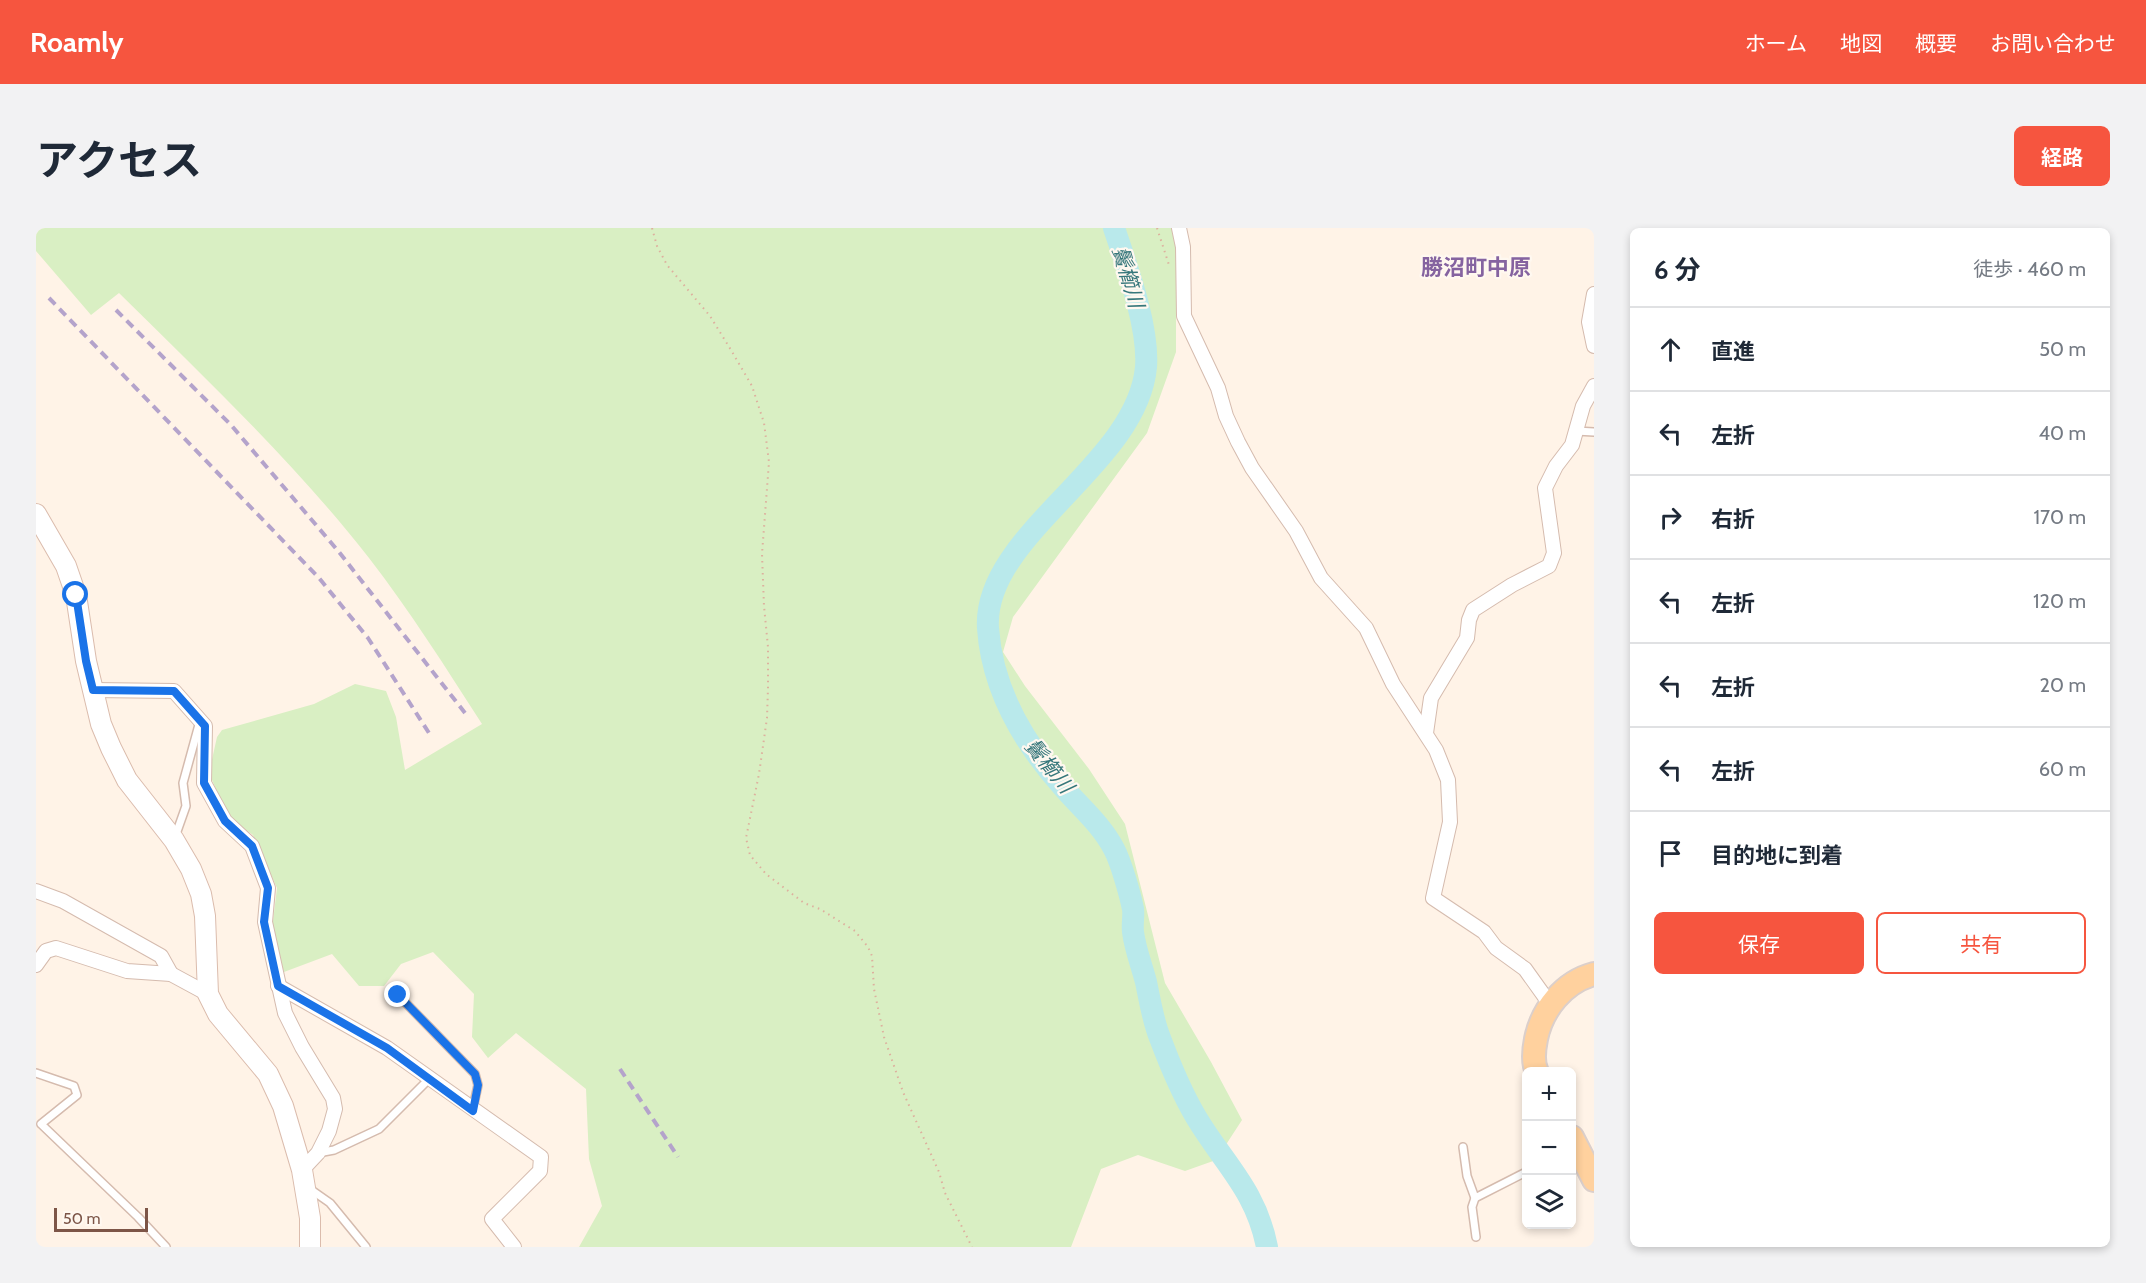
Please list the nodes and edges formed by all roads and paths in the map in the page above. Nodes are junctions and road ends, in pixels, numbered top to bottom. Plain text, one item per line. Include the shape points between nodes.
1 (652, 228) edge
2 (1179, 228) edge
3 (1594, 294) edge
4 (1594, 346) edge
5 (1594, 386) edge
6 (1576, 431) junction
7 (1594, 432) edge
8 (36, 514) edge
9 (93, 690) junction
10 (201, 721) junction
11 (1426, 733) junction
12 (174, 840) junction
13 (36, 891) edge
14 (36, 965) edge
15 (171, 974) junction
16 (1594, 974) edge
17 (278, 986) junction
18 (208, 994) junction
19 (398, 995) dead end
20 (1550, 1004) junction
21 (1535, 1067) edge
22 (36, 1073) edge
23 (429, 1079) junction
24 (473, 1111) junction
25 (1463, 1147) dead end
26 (1576, 1149) edge
27 (318, 1153) junction
28 (1522, 1174) edge
29 (304, 1178) junction
30 (1594, 1180) edge
31 (1475, 1198) junction
32 (1476, 1237) dead end
33 (166, 1247) edge
34 (310, 1247) edge
35 (366, 1247) edge
36 (514, 1247) edge
37 (972, 1247) edge

1 - 37 path via 667,265 710,316 752,386 764,423 769,462 762,554 768,688 759,774 746,838 750,855 766,874 804,903 855,931 868,946 884,1037 903,1092
2 - 11 street via 1184,316 1218,388 1226,416 1252,468 1296,531 1321,578 1366,627 1393,684
3 - 4 street via 1589,322
5 - 6 street
6 - 7 lane
6 - 11 street via 1572,445 1545,488 1554,553 1549,566 1473,610 1467,638 1431,698
8 - 9 street via 66,566 76,595
9 - 10 street via 174,691
9 - 12 street via 101,724 128,780
10 - 12 lane via 183,783 186,806
10 - 17 street via 205,726 204,783 225,821 252,846 268,888 264,922
11 - 20 street via 1448,780 1450,822 1433,898 1484,932 1497,948 1525,969
12 - 18 street via 201,894
13 - 15 street via 63,901 161,956
14 - 15 street via 46,951 56,948 127,971
15 - 18 street
16 - 20 main road via 1567,988
17 - 23 street via 387,1048
17 - 27 street via 289,1022 333,1098 335,1108 329,1131
18 - 29 street via 218,1014 268,1074 283,1106
19 - 24 lane via 475,1074 478,1085
20 - 21 main road via 1539,1024
22 - 33 lane via 74,1086 76,1095 41,1124
23 - 24 street
23 - 27 lane via 379,1129
24 - 36 street via 541,1157 540,1171 492,1219
25 - 31 lane
26 - 30 main road
27 - 29 street
28 - 31 lane
29 - 34 street
29 - 35 lane
31 - 32 lane via 1472,1207

